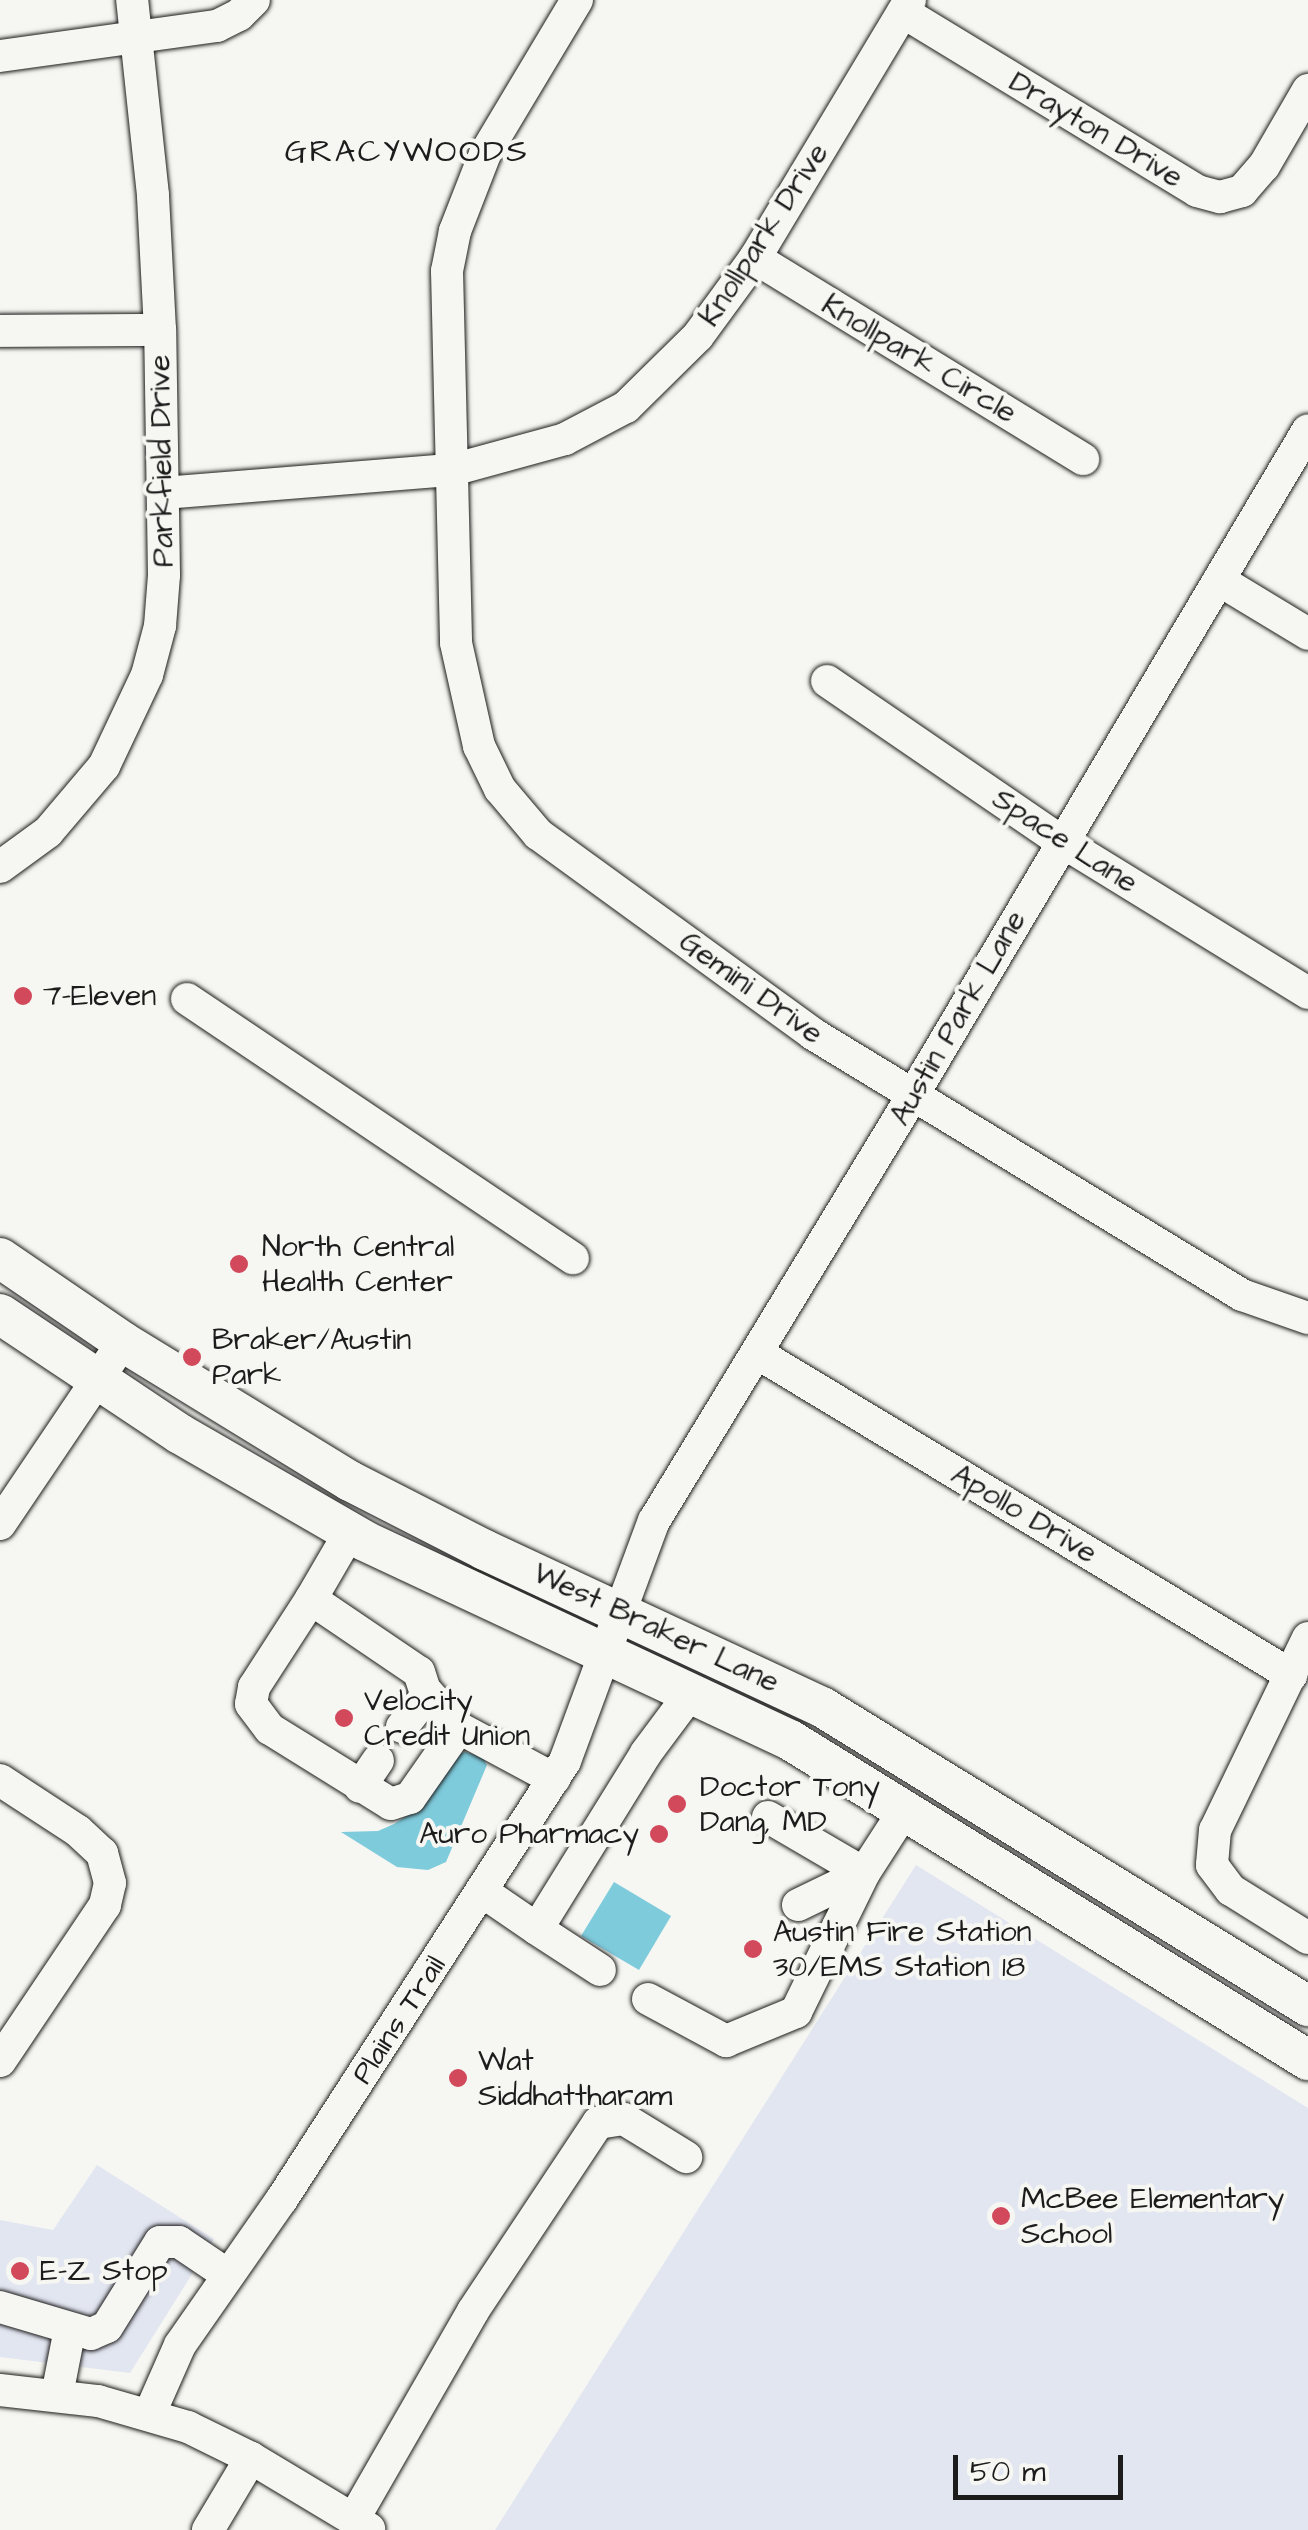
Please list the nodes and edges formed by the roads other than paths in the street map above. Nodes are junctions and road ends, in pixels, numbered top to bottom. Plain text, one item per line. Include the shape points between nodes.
1 (132, 0) edge
2 (254, 0) edge
3 (577, 0) edge
4 (906, 6) edge
5 (138, 39) junction
6 (0, 56) edge
7 (1308, 90) edge
8 (755, 258) junction
9 (160, 330) junction
10 (0, 331) edge
11 (1308, 430) edge
12 (1083, 459) dead end
13 (452, 470) junction
14 (164, 493) junction
15 (1219, 580) junction
16 (1308, 634) edge
17 (827, 681) dead end
18 (1061, 840) junction
19 (0, 866) edge
20 (1308, 994) edge
21 (186, 998) dead end
22 (913, 1096) junction
23 (0, 1258) edge
24 (573, 1258) dead end
25 (0, 1314) edge
26 (1308, 1318) edge
27 (123, 1342) junction
28 (757, 1353) junction
29 (97, 1380) junction
30 (0, 1524) edge
31 (350, 1532) junction
32 (311, 1599) junction
33 (620, 1612) junction
34 (1308, 1638) edge
35 (604, 1656) junction
36 (1291, 1674) junction
37 (428, 1694) junction
38 (690, 1694) junction
39 (402, 1726) dead end
40 (459, 1728) junction
41 (928, 1771) junction
42 (554, 1779) junction
43 (0, 1780) edge
44 (904, 1810) junction
45 (768, 1817) dead end
46 (864, 1872) junction
47 (483, 1892) junction
48 (798, 1906) dead end
49 (537, 1929) junction
50 (1308, 1938) edge
51 (600, 1970) dead end
52 (648, 1999) dead end
53 (1308, 2006) edge
54 (1308, 2060) edge
55 (0, 2061) edge
56 (686, 2157) dead end
57 (228, 2275) junction
58 (0, 2307) edge
59 (70, 2329) junction
60 (0, 2390) edge
61 (57, 2394) junction
62 (150, 2413) junction
63 (252, 2458) junction
64 (361, 2525) edge
65 (208, 2530) edge

1 - 5 street, Parkfield Drive
2 - 5 street via 217,26
3 - 13 street, Gemini Drive via 484,154 454,231 447,271
4 - 7 street, Drayton Drive via 1196,191 1220,197 1242,191 1264,166
4 - 8 street, Knollpark Drive
5 - 6 street
5 - 9 street, Parkfield Drive
8 - 12 street, Knollpark Circle
8 - 13 street, Knollpark Drive via 698,336 626,407 566,439
9 - 10 street
9 - 14 street, Parkfield Drive
11 - 15 street, Austin Park Lane
13 - 14 street, Knollpark Drive
13 - 22 street, Gemini Drive via 456,643 478,746 500,789 538,834 813,1034
14 - 19 street, Parkfield Drive via 160,626 147,675 104,766 80,798 48,832
15 - 16 street
15 - 18 street, Austin Park Lane
17 - 18 street, Space Lane
18 - 20 street, Space Lane
18 - 22 street, Austin Park Lane
21 - 24 street
22 - 26 street, Gemini Drive via 1242,1295
22 - 28 street, Austin Park Lane
23 - 27 main road, West Braker Lane
25 - 29 main road, West Braker Lane
27 - 29 street
27 - 33 main road, West Braker Lane via 350,1481
28 - 33 street, Austin Park Lane via 654,1520
28 - 36 street, Apollo Drive
29 - 30 street
29 - 31 main road, West Braker Lane
31 - 32 street
31 - 35 main road, West Braker Lane
32 - 37 street via 419,1672
32 - 40 street via 254,1687 251,1704 270,1728 369,1774 379,1799 404,1802
33 - 35 street, Plains Trail
33 - 41 main road, West Braker Lane via 758,1673
34 - 36 street
35 - 38 main road, West Braker Lane
35 - 42 street, Plains Trail
36 - 50 street via 1215,1830 1212,1865 1231,1890
37 - 39 street
37 - 40 street
38 - 44 main road, West Braker Lane via 790,1740
38 - 49 street
40 - 42 street
41 - 44 main road
41 - 53 main road, West Braker Lane
42 - 47 street, Plains Trail
43 - 55 street via 102,1853 110,1883 105,1905
44 - 46 street
44 - 54 main road, West Braker Lane
45 - 46 street
46 - 48 street
46 - 52 street via 796,2012 726,2042
47 - 49 street
47 - 57 street, Plains Trail
49 - 51 street
56 - 64 street via 624,2119 598,2123 473,2312
57 - 59 street via 179,2242 160,2242 107,2327 91,2334
57 - 62 street, Plains Trail via 180,2346
58 - 59 street
59 - 61 street
60 - 61 street
61 - 62 street
62 - 63 street
63 - 64 street
63 - 65 street

